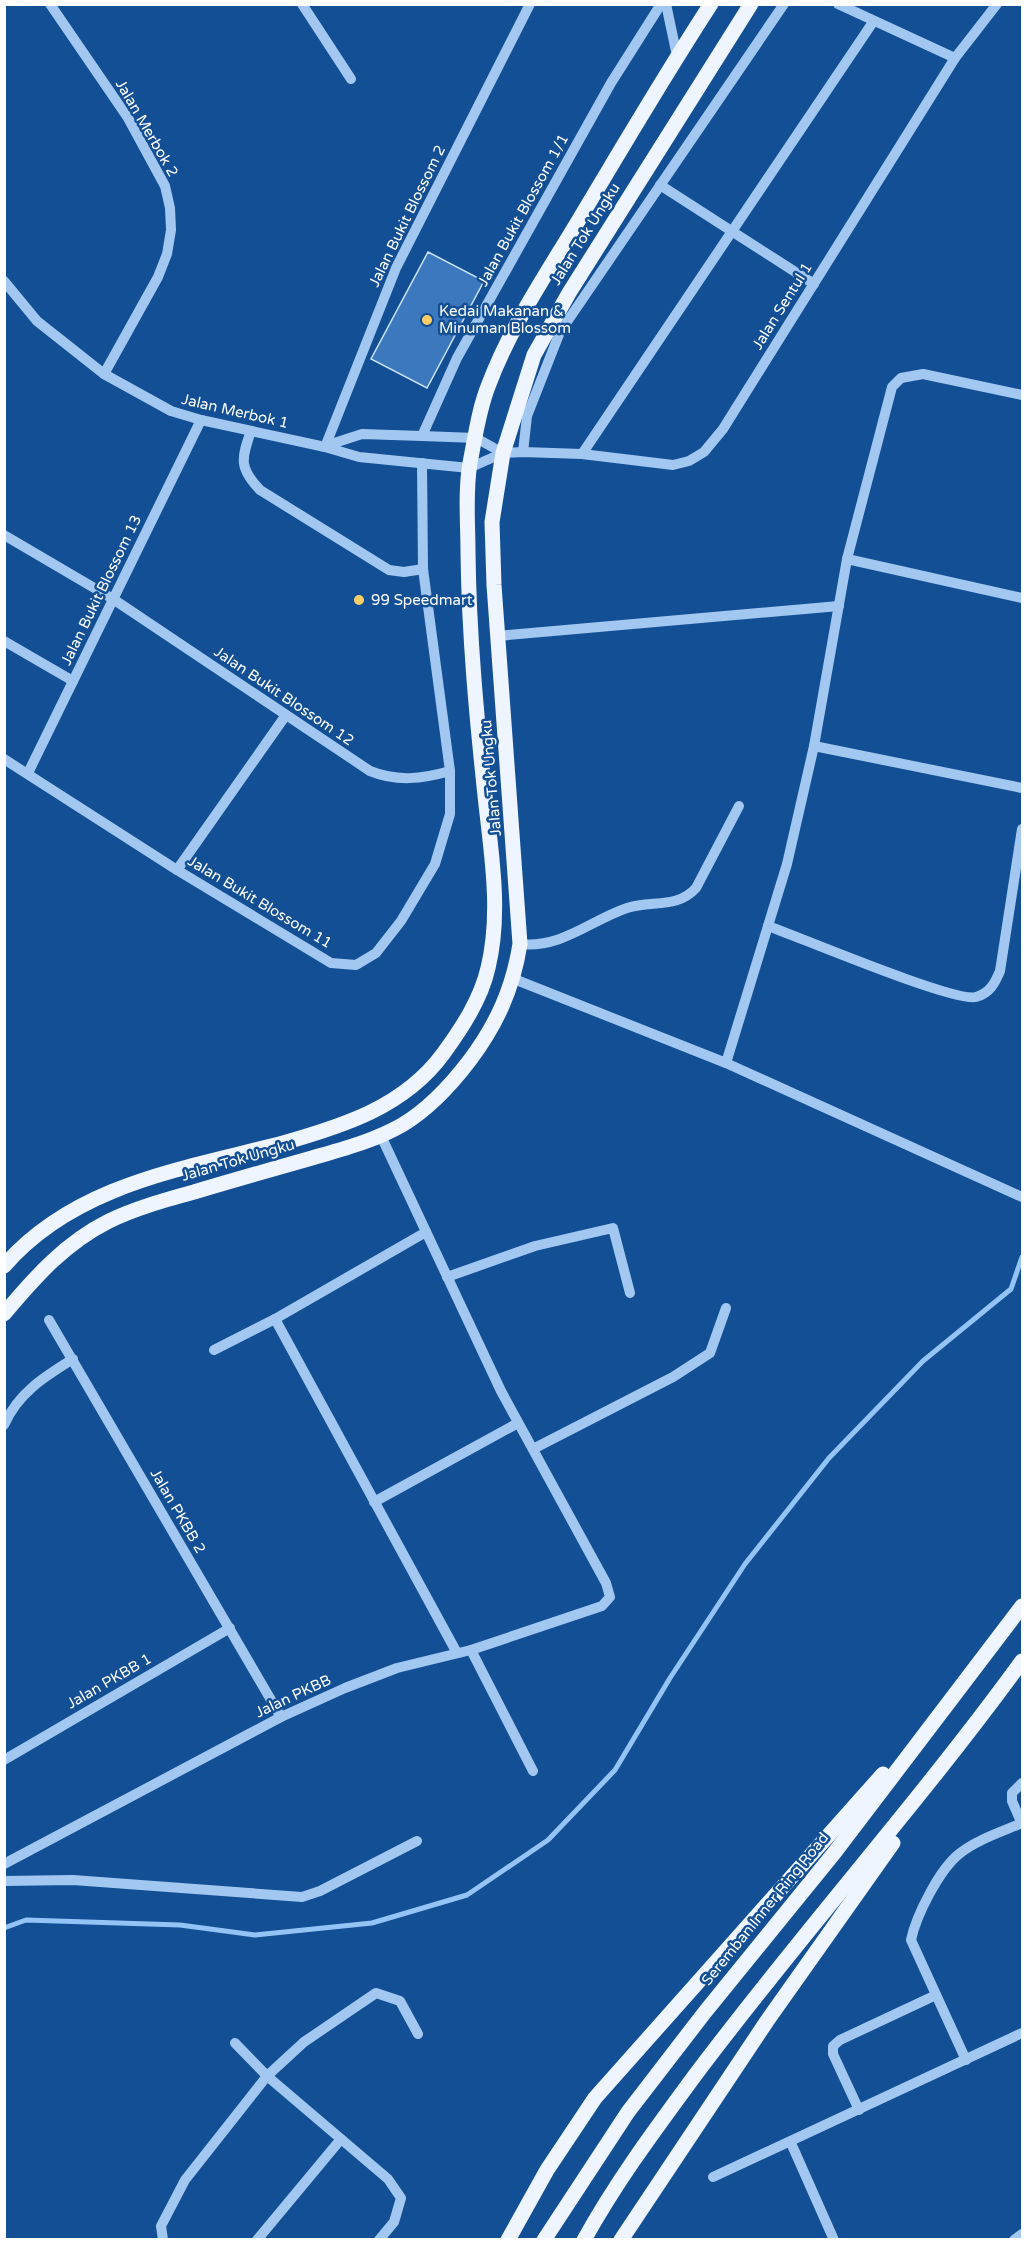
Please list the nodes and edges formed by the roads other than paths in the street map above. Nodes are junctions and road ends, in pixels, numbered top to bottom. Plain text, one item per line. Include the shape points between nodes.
1 (50, 4) edge
2 (302, 4) edge
3 (530, 4) edge
4 (661, 4) edge
5 (666, 4) edge
6 (711, 4) edge
7 (751, 4) edge
8 (784, 4) edge
9 (838, 4) edge
10 (997, 4) edge
11 (873, 22) junction
12 (678, 56) junction
13 (955, 58) junction
14 (351, 79) dead end
15 (660, 185) junction
16 (732, 232) junction
17 (4, 281) edge
18 (814, 284) junction
19 (104, 374) junction
20 (1023, 395) edge
21 (201, 420) junction
22 (251, 431) junction
23 (422, 436) junction
24 (476, 438) junction
25 (325, 447) junction
26 (523, 452) junction
27 (503, 453) junction
28 (582, 454) junction
29 (422, 463) junction
30 (469, 468) junction
31 (4, 535) edge
32 (847, 559) junction
33 (423, 569) junction
34 (1023, 598) edge
35 (113, 599) junction
36 (839, 606) junction
37 (497, 636) junction
38 (4, 641) edge
39 (73, 681) junction
40 (286, 715) junction
41 (813, 746) junction
42 (4, 759) edge
43 (450, 771) junction
44 (28, 773) junction
45 (1023, 788) edge
46 (739, 806) dead end
47 (1023, 829) edge
48 (177, 870) junction
49 (768, 926) junction
50 (520, 944) junction
51 (514, 979) junction
52 (726, 1063) junction
53 (381, 1136) junction
54 (1023, 1197) edge
55 (426, 1232) junction
56 (22, 1246) junction
57 (4, 1252) edge
58 (4, 1266) edge
59 (447, 1277) junction
60 (630, 1293) dead end
61 (726, 1308) dead end
62 (4, 1314) edge
63 (275, 1319) junction
64 (50, 1320) dead end
65 (214, 1350) dead end
66 (73, 1359) junction
67 (518, 1423) junction
68 (4, 1425) edge
69 (533, 1449) junction
70 (374, 1502) junction
71 (1023, 1606) edge
72 (230, 1628) junction
73 (471, 1650) junction
74 (457, 1653) junction
75 (1023, 1660) edge
76 (949, 1702) junction
77 (282, 1717) junction
78 (967, 1737) junction
79 (4, 1760) edge
80 (533, 1771) dead end
81 (1023, 1783) edge
82 (1022, 1823) edge
83 (417, 1841) dead end
84 (4, 1863) edge
85 (4, 1881) edge
86 (936, 1995) junction
87 (1023, 2033) edge
88 (418, 2034) dead end
89 (235, 2043) dead end
90 (966, 2060) junction
91 (267, 2076) junction
92 (859, 2110) junction
93 (341, 2139) junction
94 (790, 2143) junction
95 (713, 2177) dead end
96 (1023, 2234) edge
97 (163, 2240) edge
98 (257, 2240) edge
99 (379, 2240) edge
100 (508, 2240) edge
101 (544, 2240) edge
102 (584, 2240) edge
103 (621, 2240) edge
104 (834, 2240) edge
105 (1014, 2240) edge

1 - 19 street, Jalan Merbok 2 via 128,118 165,186 170,208 167,254 158,277
2 - 14 street
3 - 25 street, Jalan Bukit Blossom 2 via 396,268
4 - 23 street, Jalan Bukit Blossom 1/1 via 611,83 457,358
5 - 12 street
6 - 12 main road, Jalan Tok Ungku
7 - 27 main road, Jalan Tok Ungku via 534,355
8 - 15 street
9 - 11 street
10 - 13 street, Jalan Sentul 1
11 - 13 street
11 - 16 street
12 - 24 main road, Jalan Tok Ungku via 509,338 487,388
13 - 18 street, Jalan Sentul 1
15 - 16 street
15 - 26 street via 560,332 527,416
16 - 18 street
16 - 28 street
17 - 19 street, Jalan Merbok 1 via 37,321
18 - 28 street, Jalan Sentul 1 via 723,429 704,452 673,465
19 - 21 street, Jalan Merbok 1 via 171,411
20 - 32 street via 923,374 900,378 887,398
21 - 22 street, Jalan Merbok 1
21 - 35 street, Jalan Bukit Blossom 13
22 - 25 street, Jalan Merbok 1
22 - 33 street via 244,461 246,476 260,490 389,570
23 - 24 street
23 - 25 street via 362,434
24 - 27 street
24 - 30 main road, Jalan Tok Ungku
25 - 29 street, Jalan Merbok 1 via 359,457
26 - 27 street, Jalan Sentul 1
26 - 28 street, Jalan Sentul 1
27 - 30 street, Jalan Merbok 1
27 - 37 main road, Jalan Tok Ungku via 492,522
29 - 30 street, Jalan Merbok 1
29 - 33 street, Jalan Bukit Blossom 11
30 - 56 main road, Jalan Tok Ungku via 473,681 494,883 488,968 475,1003 441,1057 418,1082 369,1114 322,1132 136,1182 96,1197 56,1219
31 - 35 street, Jalan Bukit Blossom 12
32 - 34 street
32 - 36 street
33 - 43 street, Jalan Bukit Blossom 11
35 - 39 street, Jalan Bukit Blossom 13
35 - 40 street, Jalan Bukit Blossom 12
36 - 37 street
36 - 41 street
37 - 50 main road, Jalan Tok Ungku
38 - 39 street
39 - 44 street, Jalan Bukit Blossom 13
40 - 43 street, Jalan Bukit Blossom 12 via 370,771 384,776 409,779
40 - 48 street
41 - 45 street
41 - 49 street via 787,864
42 - 44 street, Jalan Bukit Blossom 11
43 - 48 street, Jalan Bukit Blossom 11 via 450,814 435,864 401,921 376,953 356,965 332,963
44 - 48 street, Jalan Bukit Blossom 11
46 - 50 street via 689,896 671,903 629,908 549,944
47 - 49 street via 1000,971 995,984 975,997 962,998
49 - 52 street
50 - 51 main road, Jalan Tok Ungku
51 - 52 street
51 - 53 main road, Jalan Tok Ungku via 497,1020 456,1078 430,1105
52 - 54 street
53 - 55 street
53 - 62 main road, Jalan Tok Ungku via 148,1205 109,1221 74,1241 41,1270
55 - 59 street
55 - 63 street
56 - 57 main road
56 - 58 main road, Jalan Tok Ungku
59 - 60 street via 535,1246 613,1228
59 - 67 street
61 - 69 street via 710,1353 673,1377
63 - 65 street
63 - 70 street
64 - 66 street, Jalan PKBB 2
66 - 68 street via 38,1381 20,1399
66 - 72 street, Jalan PKBB 2
67 - 69 street
67 - 70 street
69 - 73 street, Jalan PKBB via 610,1597 602,1606
70 - 74 street
71 - 76 main road, Seremban Inner Ring Road
72 - 77 street, Jalan PKBB 2
72 - 79 street, Jalan PKBB 1
73 - 74 street, Jalan PKBB
73 - 80 street
74 - 77 street, Jalan PKBB via 397,1668
75 - 78 main road
76 - 100 main road via 595,2097 547,2170
76 - 101 main road, Seremban Inner Ring Road via 628,2112
77 - 84 street, Jalan PKBB
78 - 102 main road via 735,2022 614,2186
78 - 103 main road via 767,2021
81 - 82 street via 1012,1793
82 - 86 street via 957,1856 920,1913 911,1940
83 - 85 street via 302,1897 74,1880
86 - 90 street
86 - 92 street via 833,2046 833,2054
87 - 90 street
88 - 91 street via 400,2001 376,1993 304,2042
89 - 91 street
90 - 92 street
91 - 93 street
91 - 97 street via 185,2180 161,2226
92 - 94 street
93 - 98 street
93 - 99 street via 388,2179 401,2198 394,2222
94 - 95 street
94 - 104 street
96 - 105 street

